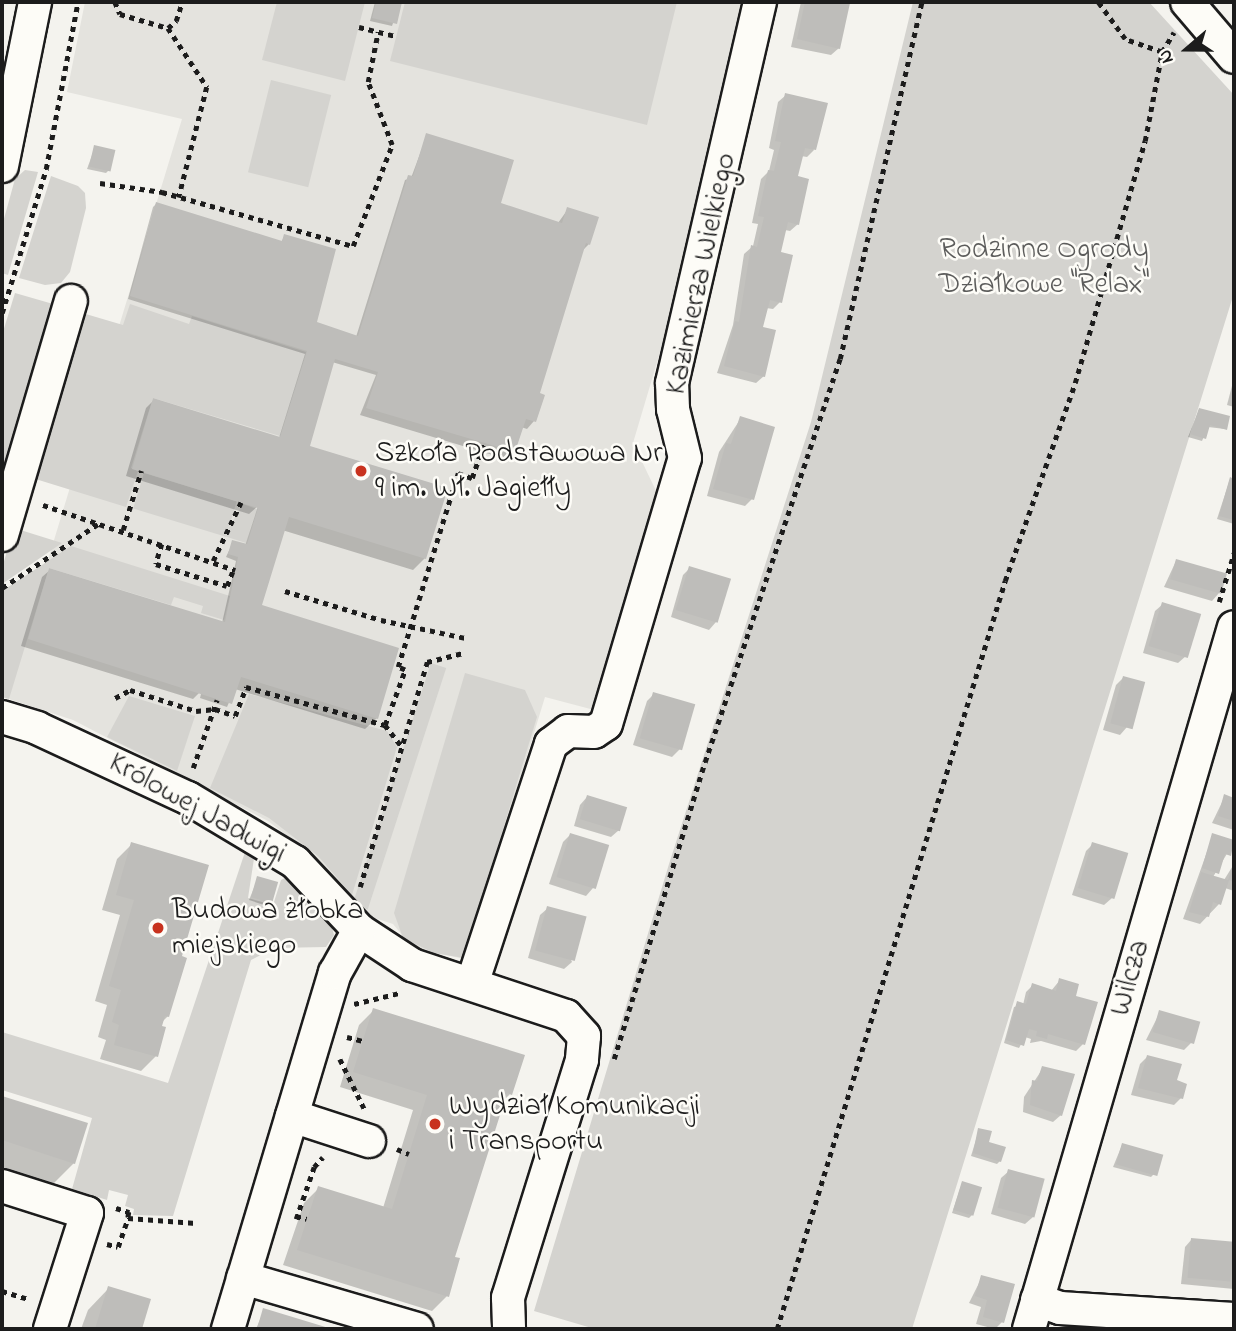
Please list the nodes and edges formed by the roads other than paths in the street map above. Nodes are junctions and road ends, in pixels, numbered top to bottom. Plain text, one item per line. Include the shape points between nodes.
1 (35, 2) edge
2 (760, 2) edge
3 (1187, 2) edge
4 (1234, 57) edge
5 (2, 166) edge
6 (71, 301) dead end
7 (2, 535) edge
8 (1234, 627) edge
9 (2, 717) edge
10 (357, 915) junction
11 (472, 984) junction
12 (292, 1116) junction
13 (369, 1141) road end
14 (2, 1186) edge
15 (243, 1278) junction
16 (1033, 1315) edge
17 (1234, 1319) edge
18 (50, 1329) edge
19 (228, 1329) edge
20 (416, 1329) edge
21 (509, 1329) edge

1 - 5 street
2 - 11 street, Kazimierza Wielkiego via 672,383 685,458 606,724 594,732 568,731 551,744
3 - 4 street
6 - 7 street
8 - 16 street, Wilcza
9 - 10 street, Królowej Jadwigi via 37,728 188,798 295,862
10 - 11 street, Królowej Jadwigi via 431,973
10 - 12 street
11 - 21 street, Królowej Jadwigi via 566,1016 584,1036 582,1060 508,1298
12 - 13 street
12 - 15 street
14 - 18 street via 87,1213
15 - 19 street
15 - 20 street
16 - 17 street via 1060,1308

